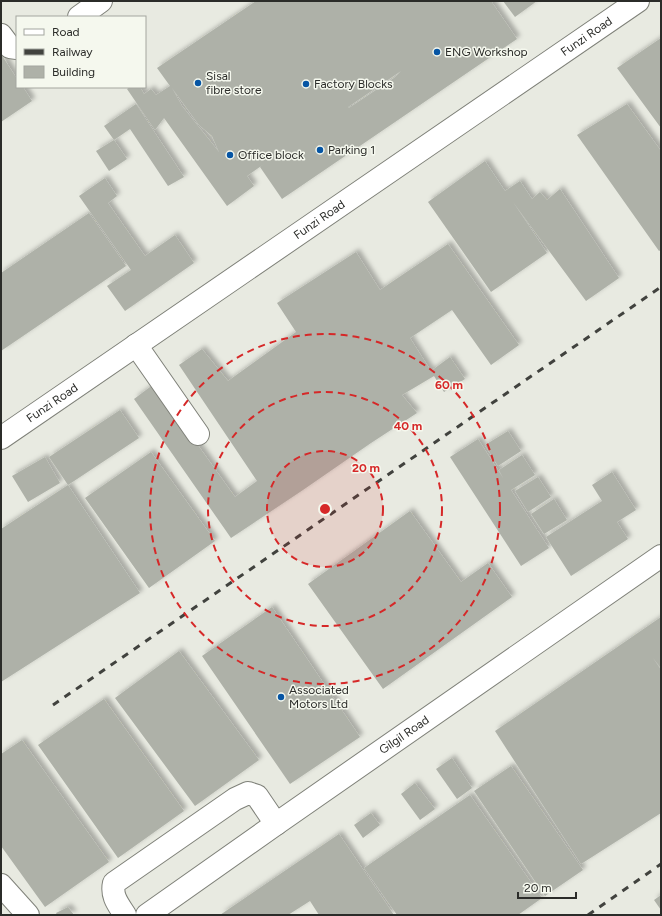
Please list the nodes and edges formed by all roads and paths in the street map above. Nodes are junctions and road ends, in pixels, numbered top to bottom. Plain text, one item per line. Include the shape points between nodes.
1 (101, 1) edge
2 (638, 1) edge
3 (80, 16) edge
4 (1, 35) edge
5 (16, 48) edge
6 (136, 345) junction
7 (198, 434) dead end
8 (1, 438) edge
9 (661, 556) edge
10 (276, 824) junction
11 (1, 885) edge
12 (28, 915) edge
13 (125, 915) edge
14 (147, 915) edge

1 - 3 lane
2 - 6 lane, Funzi Road
4 - 5 lane via 10,47
6 - 7 lane
6 - 8 lane, Funzi Road
9 - 10 lane, Gilgil Road
10 - 13 lane via 257,796 248,793 235,799 114,883 112,892
10 - 14 lane, Gilgil Road
11 - 12 lane

